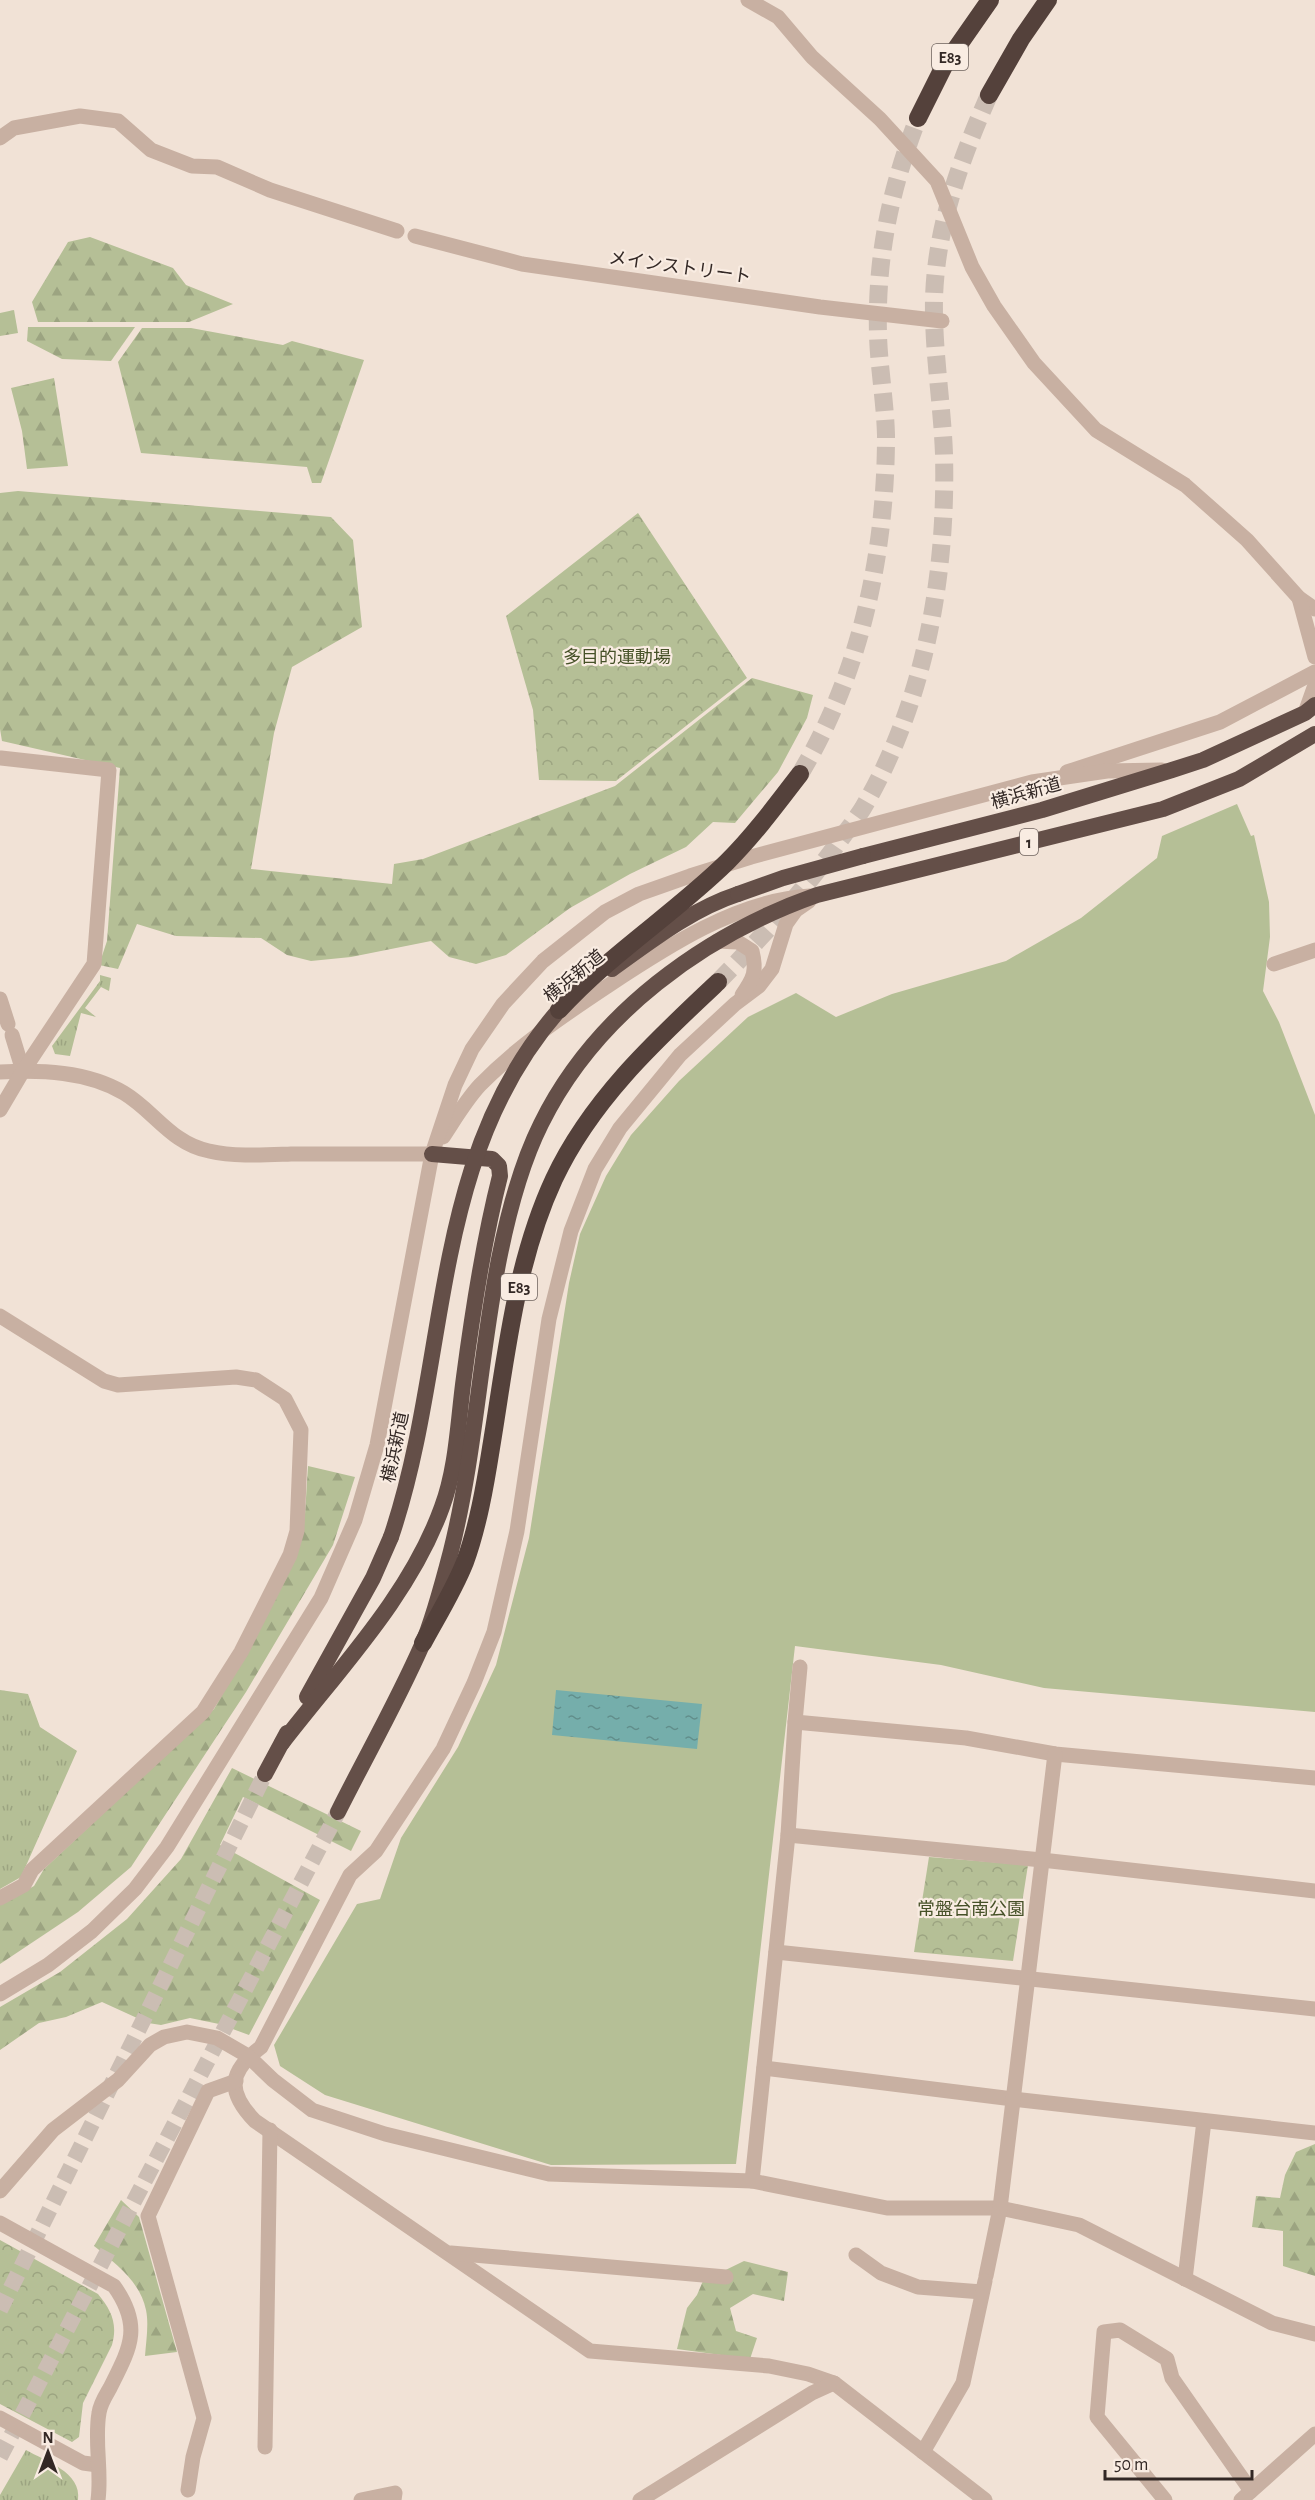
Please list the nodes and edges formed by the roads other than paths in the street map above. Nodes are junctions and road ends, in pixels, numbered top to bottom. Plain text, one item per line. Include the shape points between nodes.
1 (748, 0) edge
2 (990, 0) edge
3 (1048, 0) edge
4 (988, 95) tunnel mouth
5 (918, 118) tunnel mouth
6 (0, 138) edge
7 (397, 231) dead end
8 (415, 236) dead end
9 (942, 321) dead end
10 (1299, 598) junction
11 (1315, 609) edge
12 (1315, 657) edge
13 (1315, 672) edge
14 (1315, 686) edge
15 (1310, 709) edge
16 (1315, 734) edge
17 (0, 756) edge
18 (0, 764) edge
19 (1172, 770) junction
20 (801, 774) tunnel mouth
21 (1032, 782) junction
22 (817, 895) junction
23 (752, 923) joint
24 (717, 941) junction
25 (1315, 950) edge
26 (1275, 964) dead end
27 (718, 982) tunnel mouth
28 (0, 999) edge
29 (735, 1004) junction
30 (560, 1010) junction
31 (6, 1021) edge
32 (23, 1071) junction
33 (0, 1072) edge
34 (0, 1110) edge
35 (432, 1154) junction
36 (0, 1316) edge
37 (423, 1643) junction
38 (801, 1667) dead end
39 (795, 1722) junction
40 (282, 1743) junction
41 (1055, 1754) junction
42 (265, 1774) tunnel mouth
43 (1315, 1778) edge
44 (338, 1812) tunnel mouth
45 (788, 1835) junction
46 (1042, 1860) junction
47 (1315, 1891) edge
48 (0, 1898) edge
49 (776, 1952) junction
50 (1028, 1980) junction
51 (0, 1994) edge
52 (1315, 2009) edge
53 (248, 2056) junction
54 (764, 2068) junction
55 (236, 2081) junction
56 (1013, 2099) junction
57 (1204, 2121) junction
58 (270, 2130) junction
59 (1315, 2133) edge
60 (752, 2181) junction
61 (0, 2191) edge
62 (1000, 2208) junction
63 (0, 2223) edge
64 (448, 2253) junction
65 (856, 2255) dead end
66 (726, 2277) dead end
67 (1185, 2279) junction
68 (984, 2283) junction
69 (1315, 2334) edge
70 (834, 2384) junction
71 (0, 2418) edge
72 (1315, 2434) edge
73 (265, 2446) dead end
74 (923, 2452) junction
75 (98, 2465) junction
76 (188, 2490) dead end
77 (660, 2495) edge
78 (1246, 2495) edge
79 (98, 2500) edge
80 (361, 2500) edge
81 (394, 2500) edge
82 (640, 2500) edge
83 (985, 2500) edge
84 (1165, 2500) edge

1 - 10 street via 778,17 812,57 880,119 937,182 972,267 1034,363 1096,430 1185,484 1247,540
2 - 5 highway, E83 via 944,66
3 - 4 highway
6 - 7 street via 14,128 80,116 118,121 151,150 171,158 192,166 217,167 270,190
8 - 9 street, メインストリート via 522,264
10 - 11 street
10 - 12 street
13 - 21 street via 1220,722
14 - 15 street
15 - 19 highway, 横浜新道 / 1 via 1203,760
16 - 22 highway, 1 via 1239,778 1163,809
17 - 18 street
17 - 32 street via 109,770 94,964
19 - 21 street via 1107,771
19 - 30 highway, 横浜新道 / 1, bridge via 1042,810 783,878 738,894 663,933
20 - 30 highway, bridge via 726,862 598,970
21 - 35 street via 710,870 639,894 605,912 543,961 503,1004 472,1049 455,1085
22 - 23 highway, 1
22 - 29 street via 796,910 786,924 772,969 759,986
22 - 35 street via 787,897 693,933 575,1008 537,1034 485,1080
23 - 24 highway, E83
24 - 29 street via 738,942 752,951 756,967 750,984
24 - 37 highway, E83 via 677,967 617,1020 558,1094 530,1150 499,1260 451,1551
25 - 26 street
27 - 37 highway, E83 via 616,1083 582,1130 554,1179 533,1234 517,1295 474,1531 464,1564
28 - 31 street
29 - 53 street via 680,1055 620,1128 594,1169 558,1279 517,1531 494,1632 442,1749 376,1851 350,1875 261,2047
30 - 40 highway, 横浜新道, bridge via 538,1036 502,1095 466,1183 447,1265 417,1446 391,1538
31 - 32 street
32 - 33 street
32 - 34 street
32 - 35 street via 76,1075 124,1093 184,1143 210,1152
35 - 40 highway via 492,1158 499,1166 500,1176 473,1302 452,1468 443,1506 425,1548 383,1614
35 - 51 street via 377,1445 355,1520 321,1598 167,1847 135,1889 92,1931 48,1965
36 - 48 street via 104,1381 118,1385 236,1377 256,1380 285,1400 300,1430 297,1531 290,1555 241,1652 203,1712 32,1870 24,1885
37 - 44 highway, E83
38 - 39 street
39 - 41 street via 966,1738
39 - 45 street
40 - 42 highway, 横浜新道
41 - 43 street
41 - 46 street
45 - 46 street
45 - 49 street
46 - 47 street
46 - 50 street
49 - 50 street
49 - 54 street
50 - 52 street
50 - 56 street
53 - 55 street
53 - 60 street via 312,2110 385,2134 549,2174
53 - 61 street via 217,2038 187,2032 164,2037 150,2045 118,2080 53,2130
54 - 56 street
54 - 60 street
55 - 58 street via 242,2107
55 - 76 street via 208,2091 147,2216 204,2418
56 - 57 street
56 - 62 street
57 - 59 street
57 - 67 street
58 - 64 street
58 - 73 street
60 - 62 street via 887,2208
62 - 67 street via 1079,2225
62 - 68 street
63 - 75 street via 114,2286 131,2318 130,2349 99,2409
64 - 66 street
64 - 70 street via 562,2336 590,2351 769,2366
65 - 68 street via 881,2273 918,2287
67 - 69 street via 1272,2323
68 - 74 street via 963,2383
70 - 74 street
70 - 77 street via 812,2393
71 - 75 street via 83,2463
72 - 78 street
74 - 83 street
75 - 79 street
77 - 82 street
78 - 84 street via 1172,2378 1167,2359 1120,2330 1104,2332 1097,2417
80 - 81 street via 395,2493

